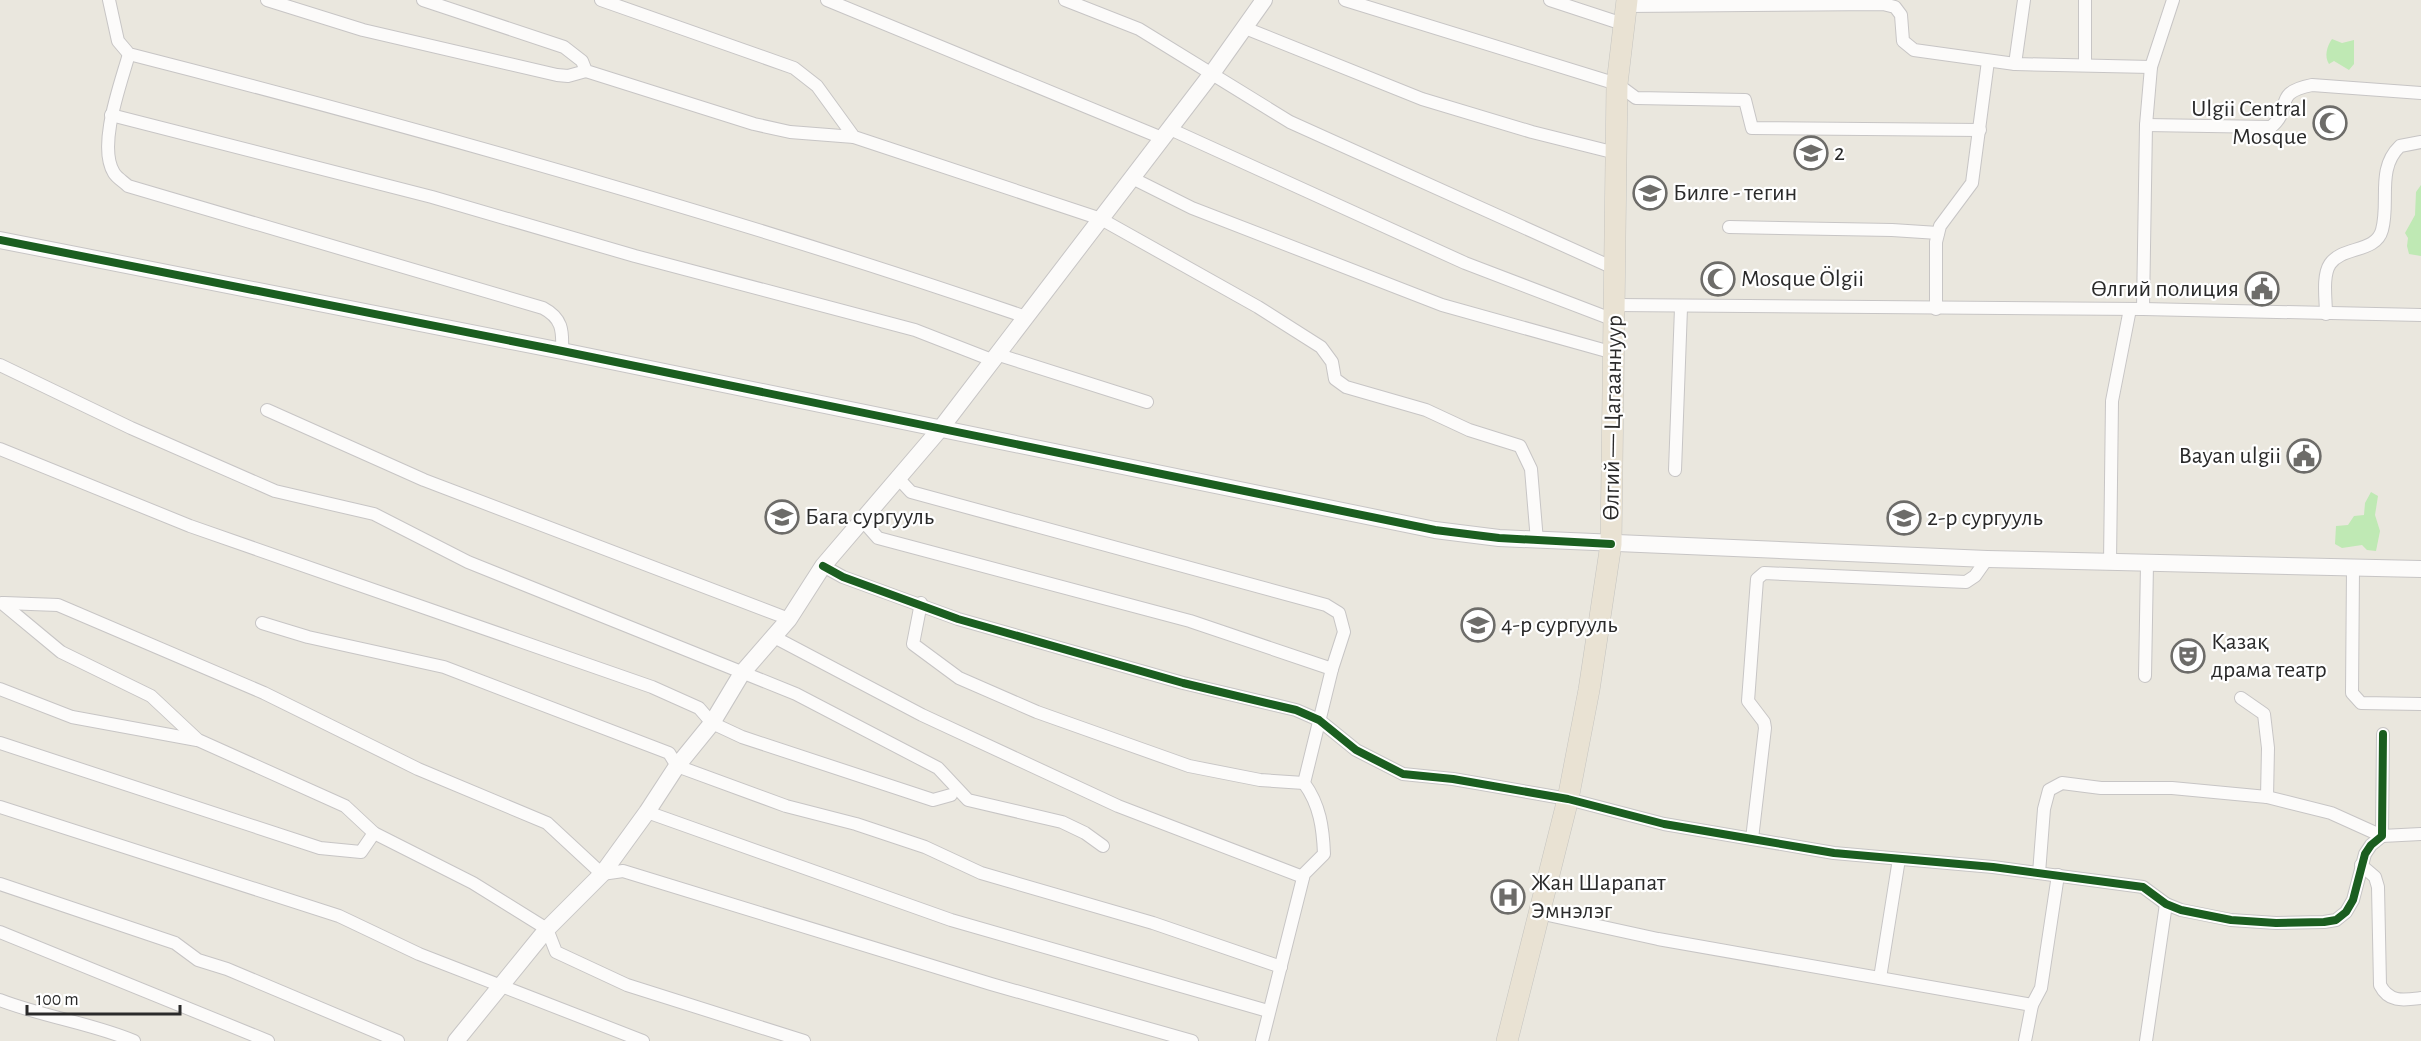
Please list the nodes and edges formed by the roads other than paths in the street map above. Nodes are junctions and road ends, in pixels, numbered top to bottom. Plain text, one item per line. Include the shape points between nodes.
1 (109, 0) edge
2 (267, 0) edge
3 (423, 0) edge
4 (602, 0) edge
5 (826, 0) edge
6 (1065, 0) edge
7 (1264, 0) edge
8 (1345, 0) edge
9 (1550, 0) edge
10 (2024, 0) edge
11 (2085, 0) edge
12 (2173, 0) edge
13 (1626, 10) edge
14 (1245, 28) junction
15 (129, 54) junction
16 (1988, 61) junction
17 (2015, 64) junction
18 (2085, 65) junction
19 (2151, 67) junction
20 (586, 71) junction
21 (1213, 72) junction
22 (1617, 84) junction
23 (2421, 93) edge
24 (111, 115) junction
25 (2146, 125) junction
26 (1980, 129) junction
27 (1166, 133) junction
28 (854, 137) junction
29 (2421, 142) edge
30 (1616, 153) junction
31 (1132, 178) junction
32 (1101, 219) junction
33 (1729, 226) dead end
34 (1938, 233) junction
35 (0, 240) edge
36 (1617, 269) junction
37 (1681, 308) junction
38 (1936, 309) junction
39 (2130, 309) junction
40 (2143, 309) junction
41 (1615, 313) junction
42 (2326, 314) junction
43 (2421, 315) edge
44 (1026, 317) junction
45 (562, 351) junction
46 (1614, 353) junction
47 (994, 357) junction
48 (0, 365) edge
49 (1147, 402) dead end
50 (267, 410) dead end
51 (941, 428) junction
52 (0, 449) edge
53 (1675, 470) dead end
54 (897, 477) junction
55 (863, 521) junction
56 (1537, 541) junction
57 (1611, 544) junction
58 (1987, 559) junction
59 (2110, 563) junction
60 (2147, 564) junction
61 (823, 566) junction
62 (2353, 569) junction
63 (2421, 569) edge
64 (2, 603) edge
65 (921, 603) junction
66 (789, 619) junction
67 (262, 623) dead end
68 (774, 637) junction
69 (1332, 669) junction
70 (742, 673) junction
71 (2145, 676) dead end
72 (0, 689) edge
73 (2241, 698) dead end
74 (2421, 704) edge
75 (1319, 720) junction
76 (712, 723) junction
77 (2383, 734) dead end
78 (198, 740) junction
79 (0, 743) edge
80 (676, 766) junction
81 (1304, 783) junction
82 (951, 795) dead end
83 (2267, 797) junction
84 (1568, 799) junction
85 (0, 807) edge
86 (647, 812) junction
87 (374, 833) junction
88 (2421, 834) edge
89 (2382, 836) junction
90 (1752, 839) junction
91 (1103, 846) dead end
92 (1899, 859) junction
93 (2361, 865) junction
94 (2040, 873) junction
95 (602, 874) junction
96 (2058, 875) junction
97 (1303, 877) junction
98 (0, 884) edge
99 (2166, 904) junction
100 (1539, 913) junction
101 (547, 929) junction
102 (0, 932) edge
103 (1281, 967) junction
104 (1880, 978) junction
105 (500, 984) junction
106 (2421, 998) edge
107 (0, 1000) edge
108 (2032, 1005) junction
109 (1268, 1011) junction
110 (134, 1041) edge
111 (268, 1041) edge
112 (398, 1041) edge
113 (456, 1041) edge
114 (643, 1041) edge
115 (804, 1041) edge
116 (1192, 1041) edge
117 (1262, 1041) edge
118 (1507, 1041) edge
119 (2025, 1041) edge
120 (2146, 1041) edge

1 - 15 street via 118,41
2 - 20 street via 363,30 557,75
3 - 20 street via 564,47 582,61
4 - 28 street via 794,68 817,86
5 - 27 street
6 - 21 street via 1139,29
7 - 14 street
8 - 22 street
9 - 13 street
10 - 17 street
11 - 18 street
12 - 19 street
13 - 16 street via 1883,4 1895,6 1901,15 1903,41 1914,50
13 - 22 highway, Өлгий — Цагааннуур
14 - 21 street
14 - 30 street via 1422,99
15 - 24 street
15 - 44 street via 589,178 843,254
16 - 17 street
16 - 26 street
17 - 18 street
18 - 19 street
19 - 25 street
20 - 28 street via 754,124 790,132
21 - 27 street
21 - 36 street via 1290,122
22 - 26 street via 1636,98 1746,100 1752,128
22 - 30 highway, Өлгий — Цагааннуур
23 - 25 street via 2312,85 2295,88 2285,96 2279,120 2271,127
24 - 45 street via 108,157 114,174 128,186 543,308 562,324
24 - 47 street via 432,197 915,330
25 - 40 street
26 - 34 street via 1972,183
27 - 31 street
27 - 41 street via 1465,264
28 - 32 street
29 - 42 street via 2400,146 2386,166 2382,230 2376,241 2336,257 2329,264
30 - 36 highway, Өлгий — Цагааннуур
31 - 32 street
31 - 46 street via 1192,208 1442,305
32 - 44 street
32 - 56 street via 1321,347 1332,362 1335,379 1346,387 1426,410 1469,430 1520,446 1531,469
33 - 34 street
34 - 38 street
35 - 45 street
36 - 41 highway, Өлгий — Цагааннуур
37 - 38 street
37 - 41 street
37 - 53 street
38 - 39 street
39 - 40 street
39 - 59 street via 2112,401
40 - 42 street
41 - 46 highway, Өлгий — Цагааннуур
42 - 43 street
44 - 47 street
45 - 51 street
46 - 57 highway, Өлгий — Цагааннуур
47 - 49 street
47 - 51 street
48 - 70 street via 275,491 374,514 468,562
50 - 66 street via 424,480
51 - 54 street
51 - 56 street via 1436,530
52 - 76 street via 190,526 652,687 699,708
54 - 55 street
54 - 69 street via 911,492 1326,605 1339,613 1344,632
55 - 61 street
55 - 69 street via 878,538 1190,621
56 - 57 street
57 - 58 street
57 - 84 highway, Өлгий — Цагааннуур
58 - 59 street
58 - 90 street via 1966,582 1764,573 1757,579 1748,700 1765,728
59 - 60 street
60 - 62 street
60 - 71 street
61 - 65 street via 843,578
61 - 66 street
62 - 63 street
62 - 74 street via 2352,693 2361,703
64 - 78 street via 61,652 151,696
64 - 95 street via 58,604 264,693 418,769 547,823
65 - 75 street via 958,619 1183,683 1296,710
65 - 81 street via 913,644 959,678 1037,712 1189,766 1260,780
66 - 68 street
67 - 80 street via 444,667 669,753
68 - 70 street
68 - 97 street via 922,715 1118,806
69 - 75 street
70 - 76 street
70 - 91 street via 822,706 938,768 968,800 1062,822
72 - 78 street via 72,717
73 - 83 street via 2264,714
75 - 81 street
75 - 84 street via 1356,750 1403,774
76 - 80 street
76 - 82 street via 742,737 933,800
77 - 89 street
78 - 87 street via 345,806
79 - 87 street via 320,848 361,852
80 - 86 street
80 - 103 street via 786,806 925,847 981,873 1153,923
81 - 97 street via 1323,824 1324,854
83 - 89 street via 2331,813
83 - 94 street via 2062,783 2049,790 2044,809
84 - 90 street via 1664,824
84 - 100 highway, Өлгий — Цагааннуур
85 - 105 street via 339,916 419,954
86 - 95 street
86 - 109 street via 951,920
87 - 101 street via 473,883
88 - 89 street
89 - 93 street via 2371,845
90 - 92 street
92 - 94 street
92 - 104 street
93 - 99 street via 2353,900 2336,920 2231,920
93 - 106 street via 2375,877 2378,887 2380,985 2384,994 2400,1000
94 - 96 street
95 - 101 street
95 - 116 street via 623,871
96 - 99 street via 2143,887
96 - 108 street via 2041,988
97 - 103 street
98 - 112 street via 175,943 198,960
99 - 120 street
100 - 104 street via 1658,939
100 - 118 highway, Өлгий — Цагааннуур
101 - 105 street
101 - 115 street via 556,952 627,985
102 - 111 street
103 - 109 street
104 - 108 street
105 - 113 street
105 - 114 street
107 - 110 street via 32,1013
108 - 119 street
109 - 117 street

